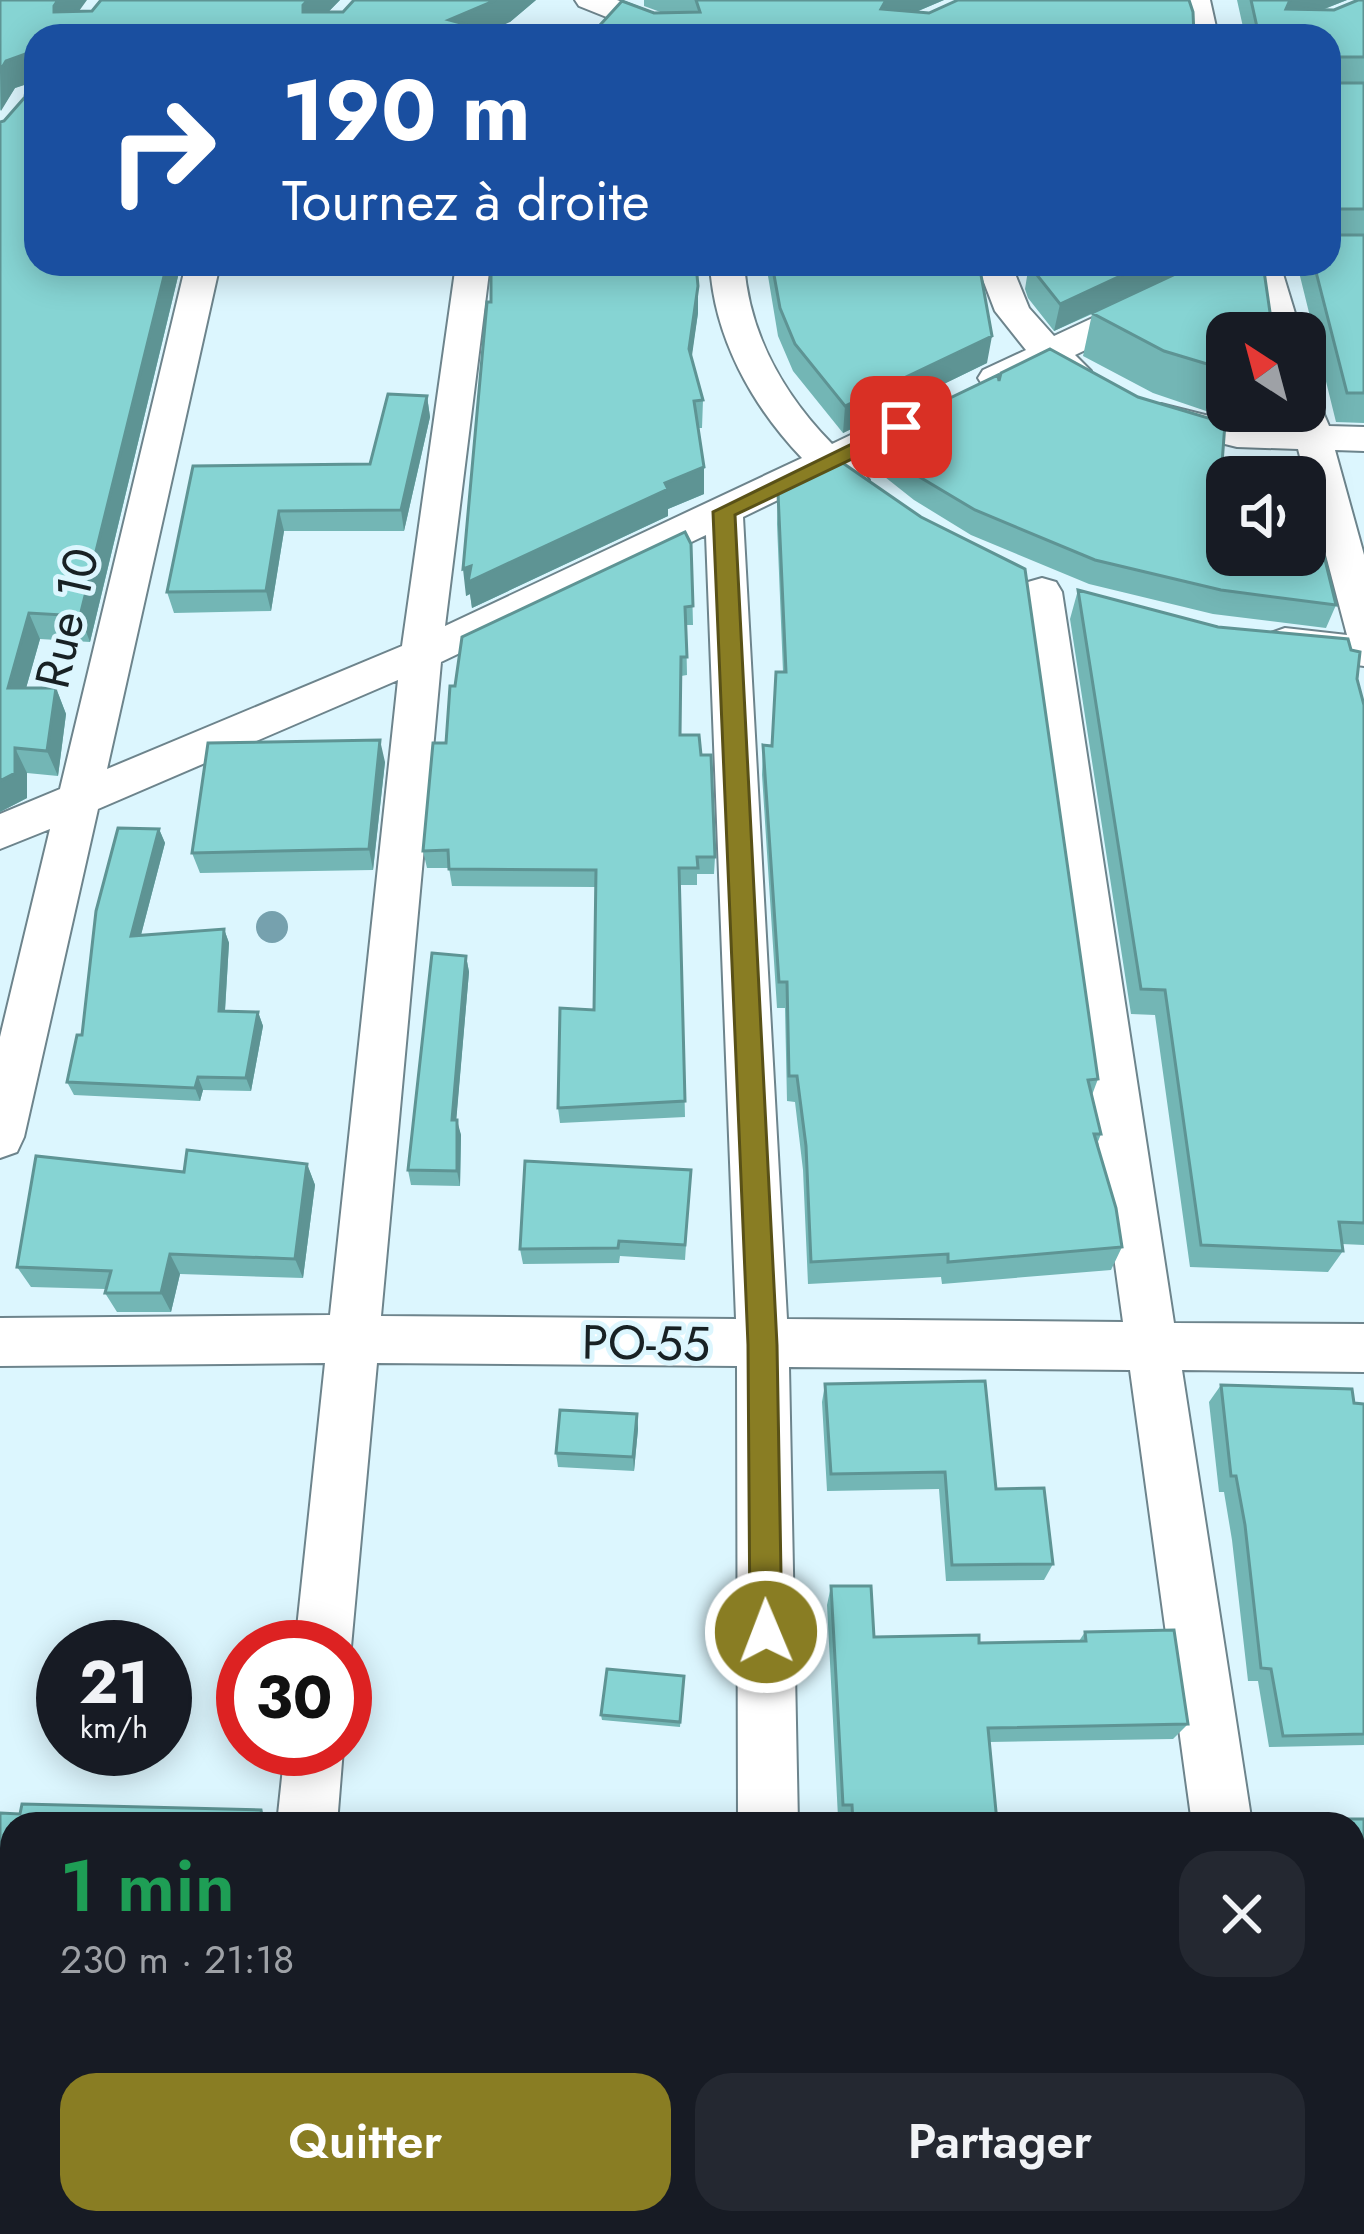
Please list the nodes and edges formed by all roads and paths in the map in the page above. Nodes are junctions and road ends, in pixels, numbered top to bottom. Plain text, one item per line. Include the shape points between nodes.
1 (608, 3) edge
2 (655, 24) edge
3 (200, 276) edge
4 (471, 276) edge
5 (726, 276) edge
6 (996, 276) edge
7 (1210, 276) edge
8 (1266, 276) edge
9 (1276, 312) edge
10 (1048, 352) junction
11 (1206, 427) edge
12 (1326, 428) edge
13 (1225, 432) edge
14 (1255, 432) edge
15 (1312, 432) edge
16 (1364, 440) edge
17 (827, 464) junction
18 (886, 504) edge
19 (724, 512) junction
20 (1043, 588) dead end
21 (1364, 629) edge
22 (1251, 640) edge
23 (1364, 651) edge
24 (421, 654) junction
25 (76, 800) junction
26 (0, 832) edge
27 (0, 1137) edge
28 (352, 1339) junction
29 (0, 1342) edge
30 (763, 1345) junction
31 (1155, 1347) junction
32 (1364, 1348) edge
33 (326, 1620) edge
34 (311, 1776) edge
35 (308, 1812) edge
36 (768, 1812) edge
37 (1220, 1812) edge

1 - 2 street
3 - 25 street, Rue 10
4 - 24 street
5 - 17 street via 761,383
6 - 10 street via 1021,324
7 - 10 street
8 - 9 street
10 - 11 street via 1116,395
10 - 17 street
12 - 16 street
13 - 14 street
15 - 21 street
17 - 18 street
17 - 19 street
19 - 24 street
19 - 30 street
20 - 31 street
22 - 23 street
24 - 25 street
24 - 28 street
25 - 26 street
25 - 27 street, Rue 10
28 - 29 street, PO-55
28 - 30 street, PO-55
28 - 33 street
30 - 31 street, PO-55
30 - 36 street
31 - 32 street, PO-55
31 - 37 street
34 - 35 street

